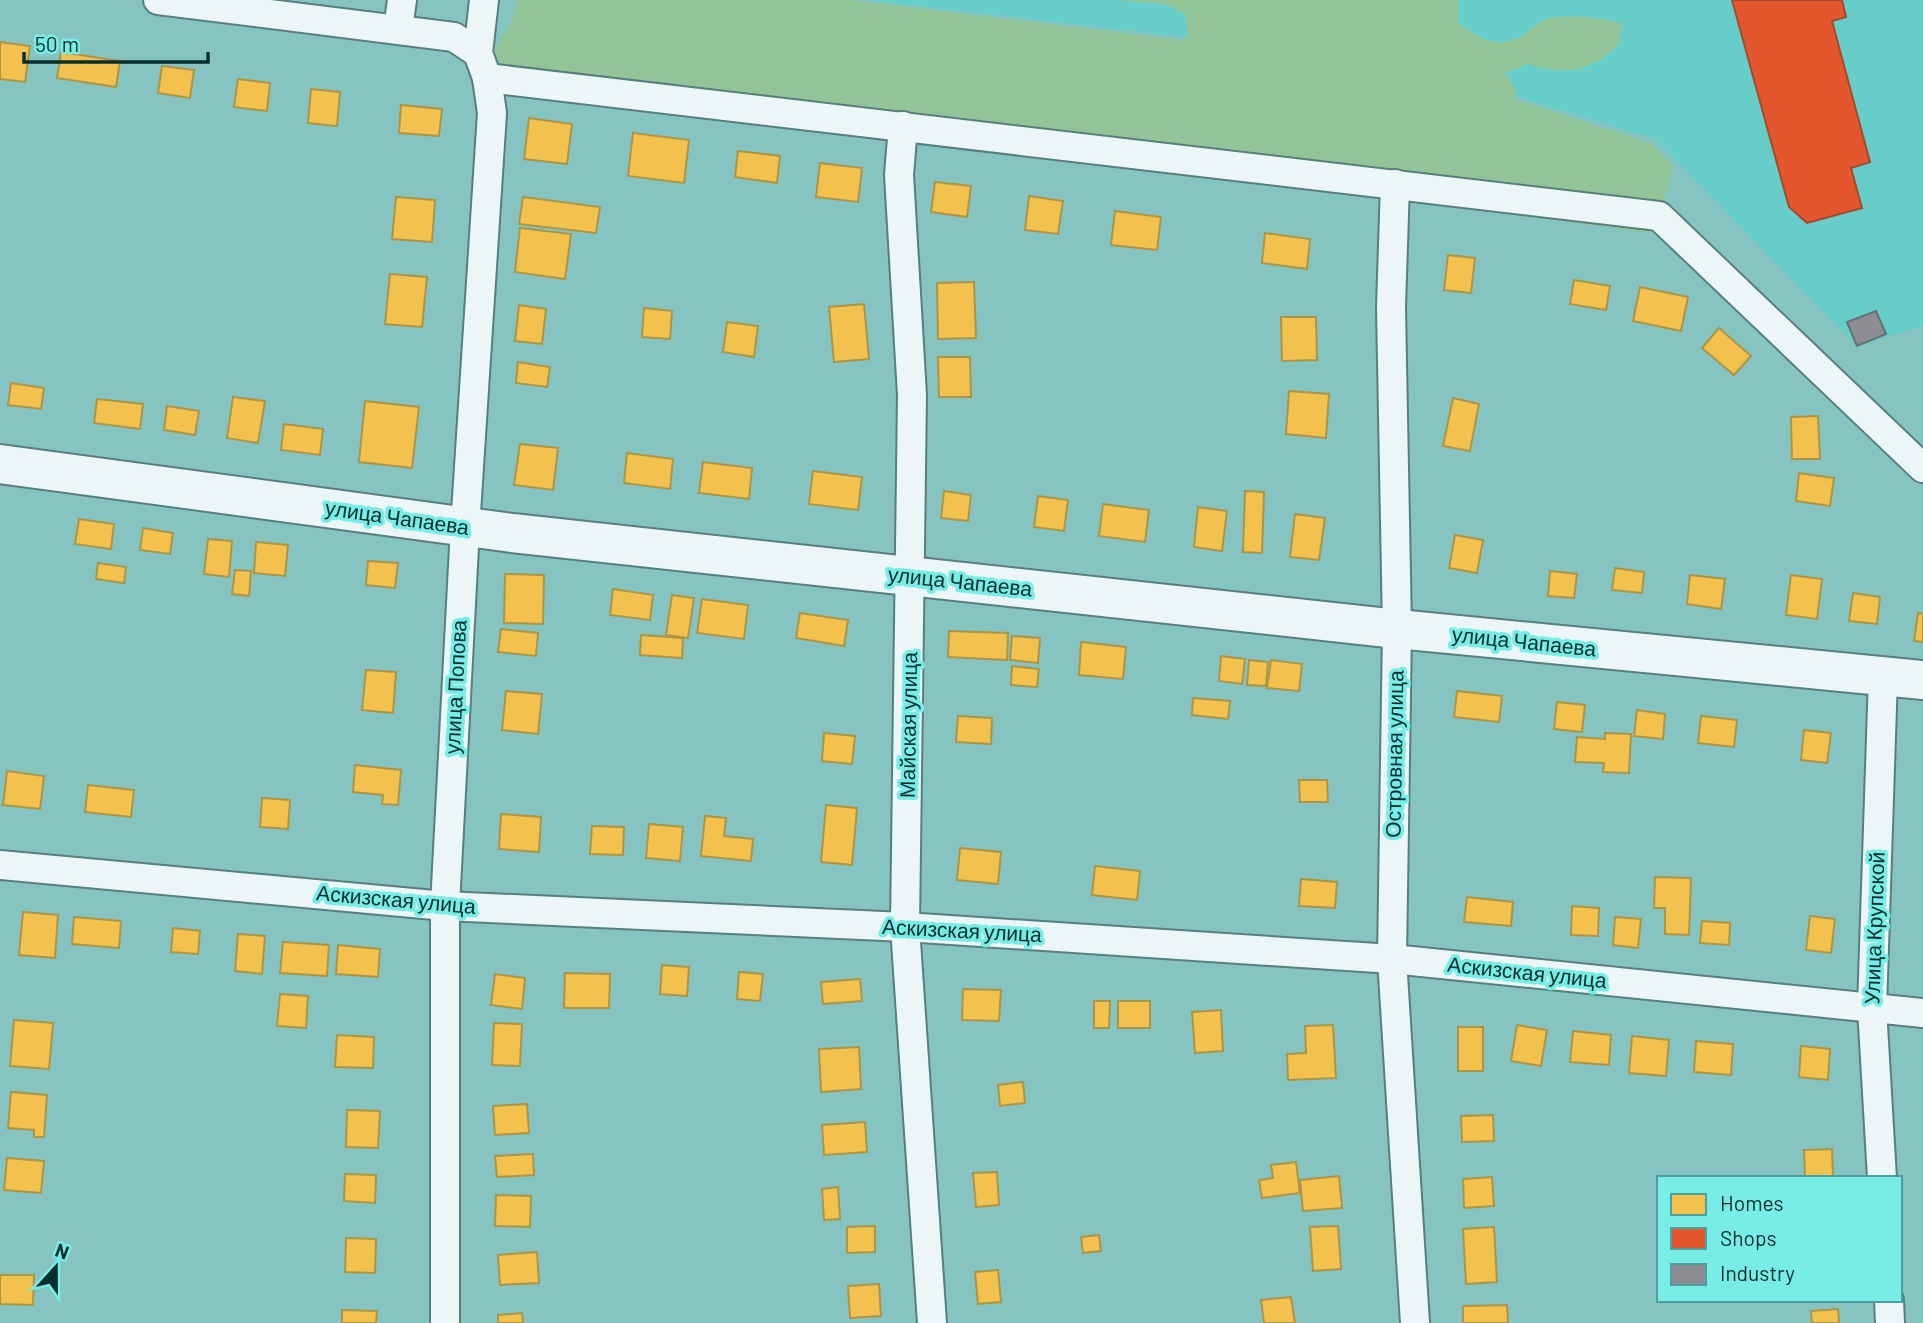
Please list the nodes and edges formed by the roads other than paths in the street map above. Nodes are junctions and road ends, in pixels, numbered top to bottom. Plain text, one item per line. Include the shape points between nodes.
1 (158, 0) edge
2 (402, 0) edge
3 (484, 0) edge
4 (398, 29) junction
5 (483, 66) junction
6 (903, 126) junction
7 (1395, 184) junction
8 (0, 464) edge
9 (1923, 468) edge
10 (465, 528) junction
11 (911, 577) junction
12 (1396, 629) junction
13 (1883, 677) junction
14 (1923, 680) edge
15 (0, 865) edge
16 (445, 906) junction
17 (905, 927) junction
18 (1392, 958) junction
19 (1872, 1008) junction
20 (1923, 1013) edge
21 (1882, 1176) edge
22 (1889, 1302) edge
23 (445, 1323) edge
24 (932, 1323) edge
25 (1415, 1323) edge
26 (1890, 1323) edge

1 - 4 street
2 - 4 street
3 - 5 street, улица Попова
4 - 5 street via 454,37
5 - 6 street
5 - 10 street, улица Попова via 492,113
6 - 7 street
6 - 11 street, Майская улица via 899,175 912,395
7 - 9 street via 1658,216
7 - 12 street, Островная улица via 1391,307
8 - 10 street, улица Чапаева
10 - 11 street, улица Чапаева
10 - 16 street, улица Попова
11 - 12 street, улица Чапаева
11 - 17 street, Майская улица
12 - 13 street, улица Чапаева
12 - 18 street, Островная улица
13 - 14 street, улица Чапаева
13 - 19 street, Улица Крупской
15 - 16 street, Аскизская улица
16 - 17 street, Аскизская улица
16 - 23 street, улица Попова
17 - 18 street, Аскизская улица
17 - 24 street, Майская улица
18 - 19 street, Аскизская улица
18 - 25 street, Островная улица
19 - 20 street, Аскизская улица
19 - 21 street, Улица Крупской
22 - 26 street

